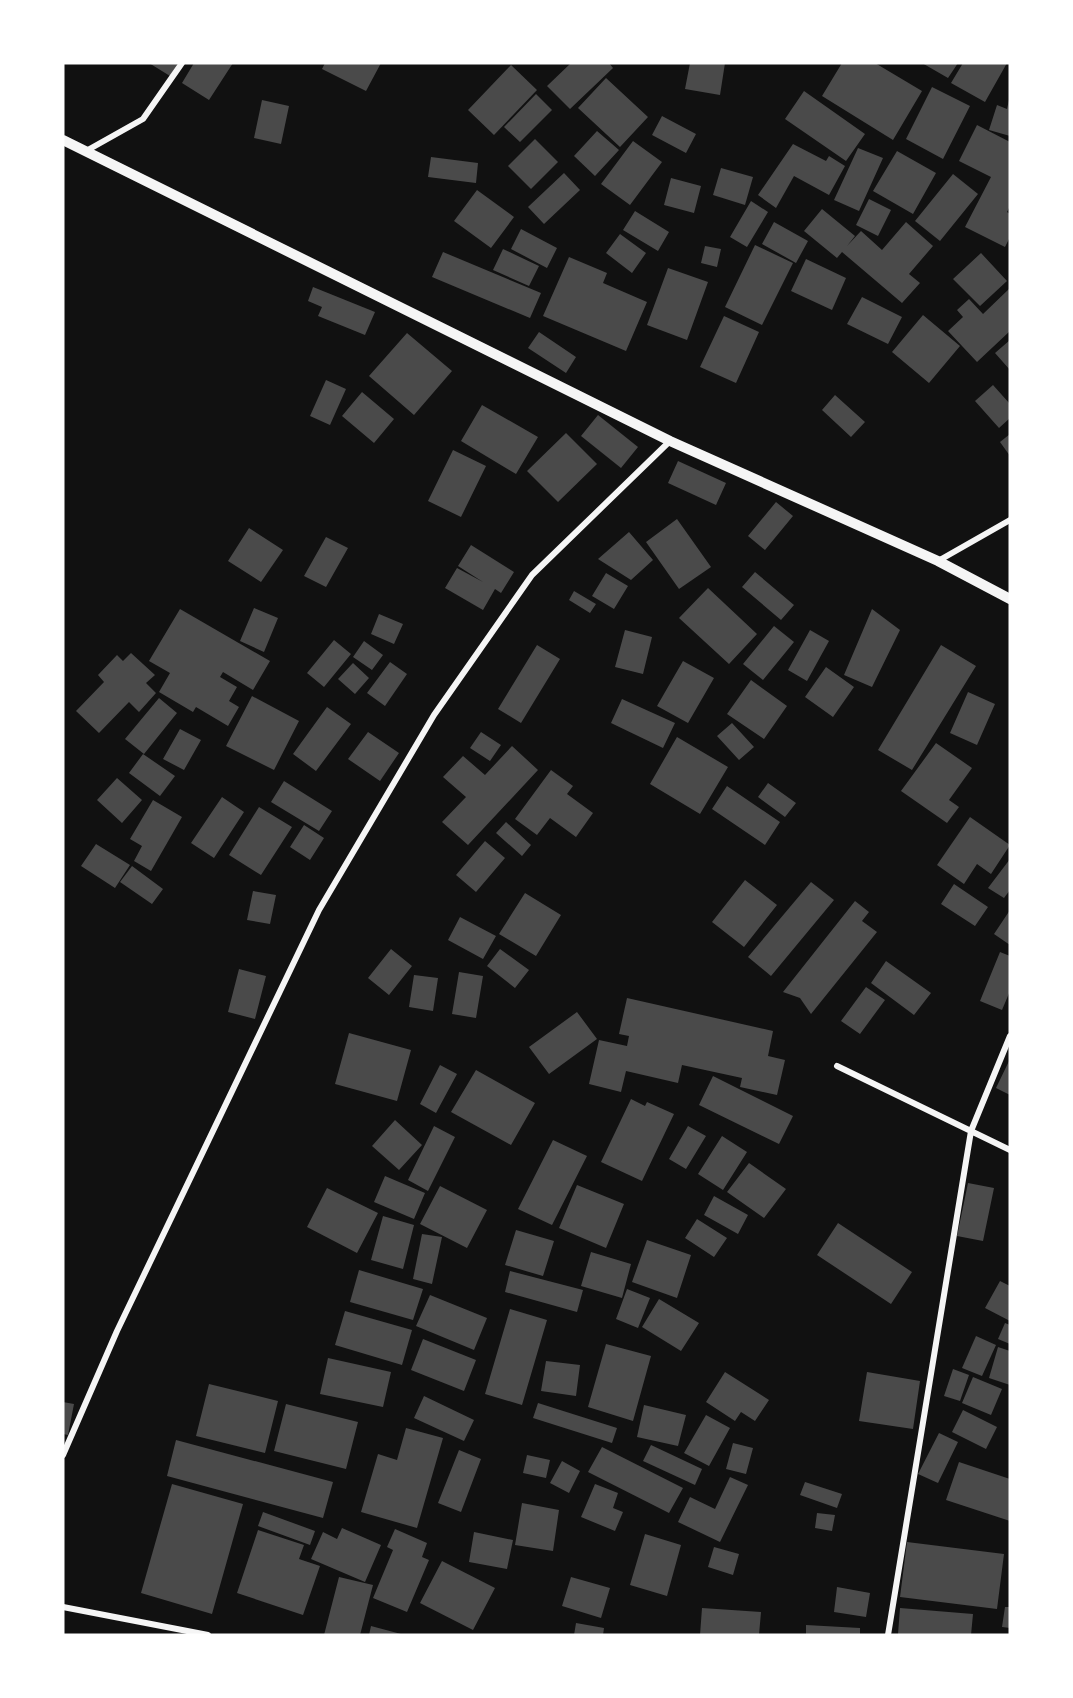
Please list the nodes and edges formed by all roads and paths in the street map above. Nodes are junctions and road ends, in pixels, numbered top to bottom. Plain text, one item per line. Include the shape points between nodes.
1 (182, 63) edge
2 (63, 140) edge
3 (86, 151) junction
4 (670, 441) junction
5 (1010, 520) edge
6 (938, 561) junction
7 (1010, 599) edge
8 (1010, 1036) edge
9 (837, 1066) dead end
10 (971, 1131) junction
11 (1010, 1150) edge
12 (63, 1455) edge
13 (63, 1607) edge
14 (208, 1635) edge
15 (888, 1635) edge

1 - 3 street via 143,119
2 - 3 street
3 - 4 street
4 - 6 street
4 - 12 street via 532,575 428,725 320,910 117,1331
5 - 6 street
6 - 7 street
8 - 10 street
9 - 10 street
10 - 11 street
10 - 15 street
13 - 14 street

